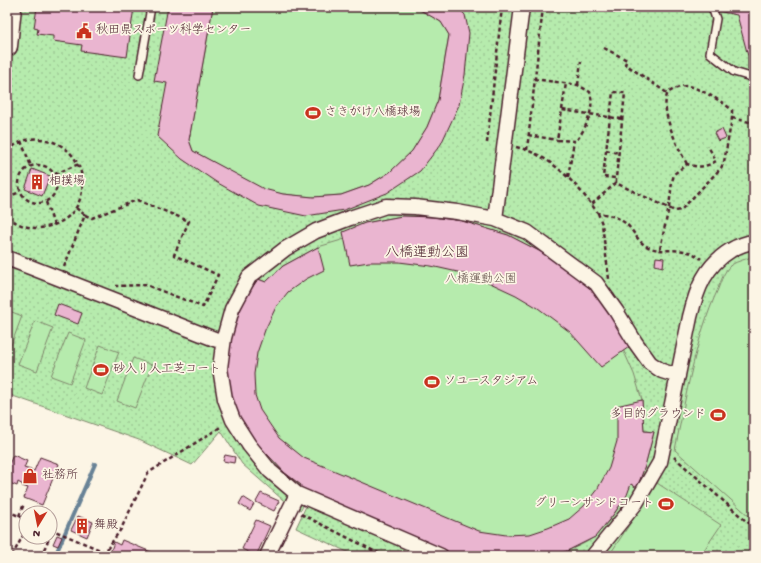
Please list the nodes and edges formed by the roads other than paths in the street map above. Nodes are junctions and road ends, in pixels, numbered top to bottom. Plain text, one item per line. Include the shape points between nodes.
1 (11, 7) edge
2 (151, 7) edge
3 (522, 7) edge
4 (712, 7) edge
5 (7, 46) edge
6 (139, 75) dead end
7 (754, 78) edge
8 (495, 219) junction
9 (754, 242) edge
10 (7, 258) edge
11 (224, 338) junction
12 (678, 376) junction
13 (297, 494) junction
14 (605, 542) junction
15 (267, 556) edge
16 (441, 556) edge
17 (587, 556) edge
18 (594, 556) edge

1 - 5 street
2 - 6 lane
3 - 8 street
4 - 7 lane via 716,19 710,53 734,72
8 - 11 street via 457,212 386,206 316,231 285,249 249,277 232,309
8 - 12 street via 527,232 596,283 650,363 662,371
9 - 12 street via 727,252 715,262 702,280 693,304
10 - 11 street via 216,340
11 - 13 street via 220,368 225,399 233,420 259,459 282,483
12 - 14 street via 660,462 636,503
13 - 15 street
13 - 16 street
14 - 17 street
14 - 18 street

